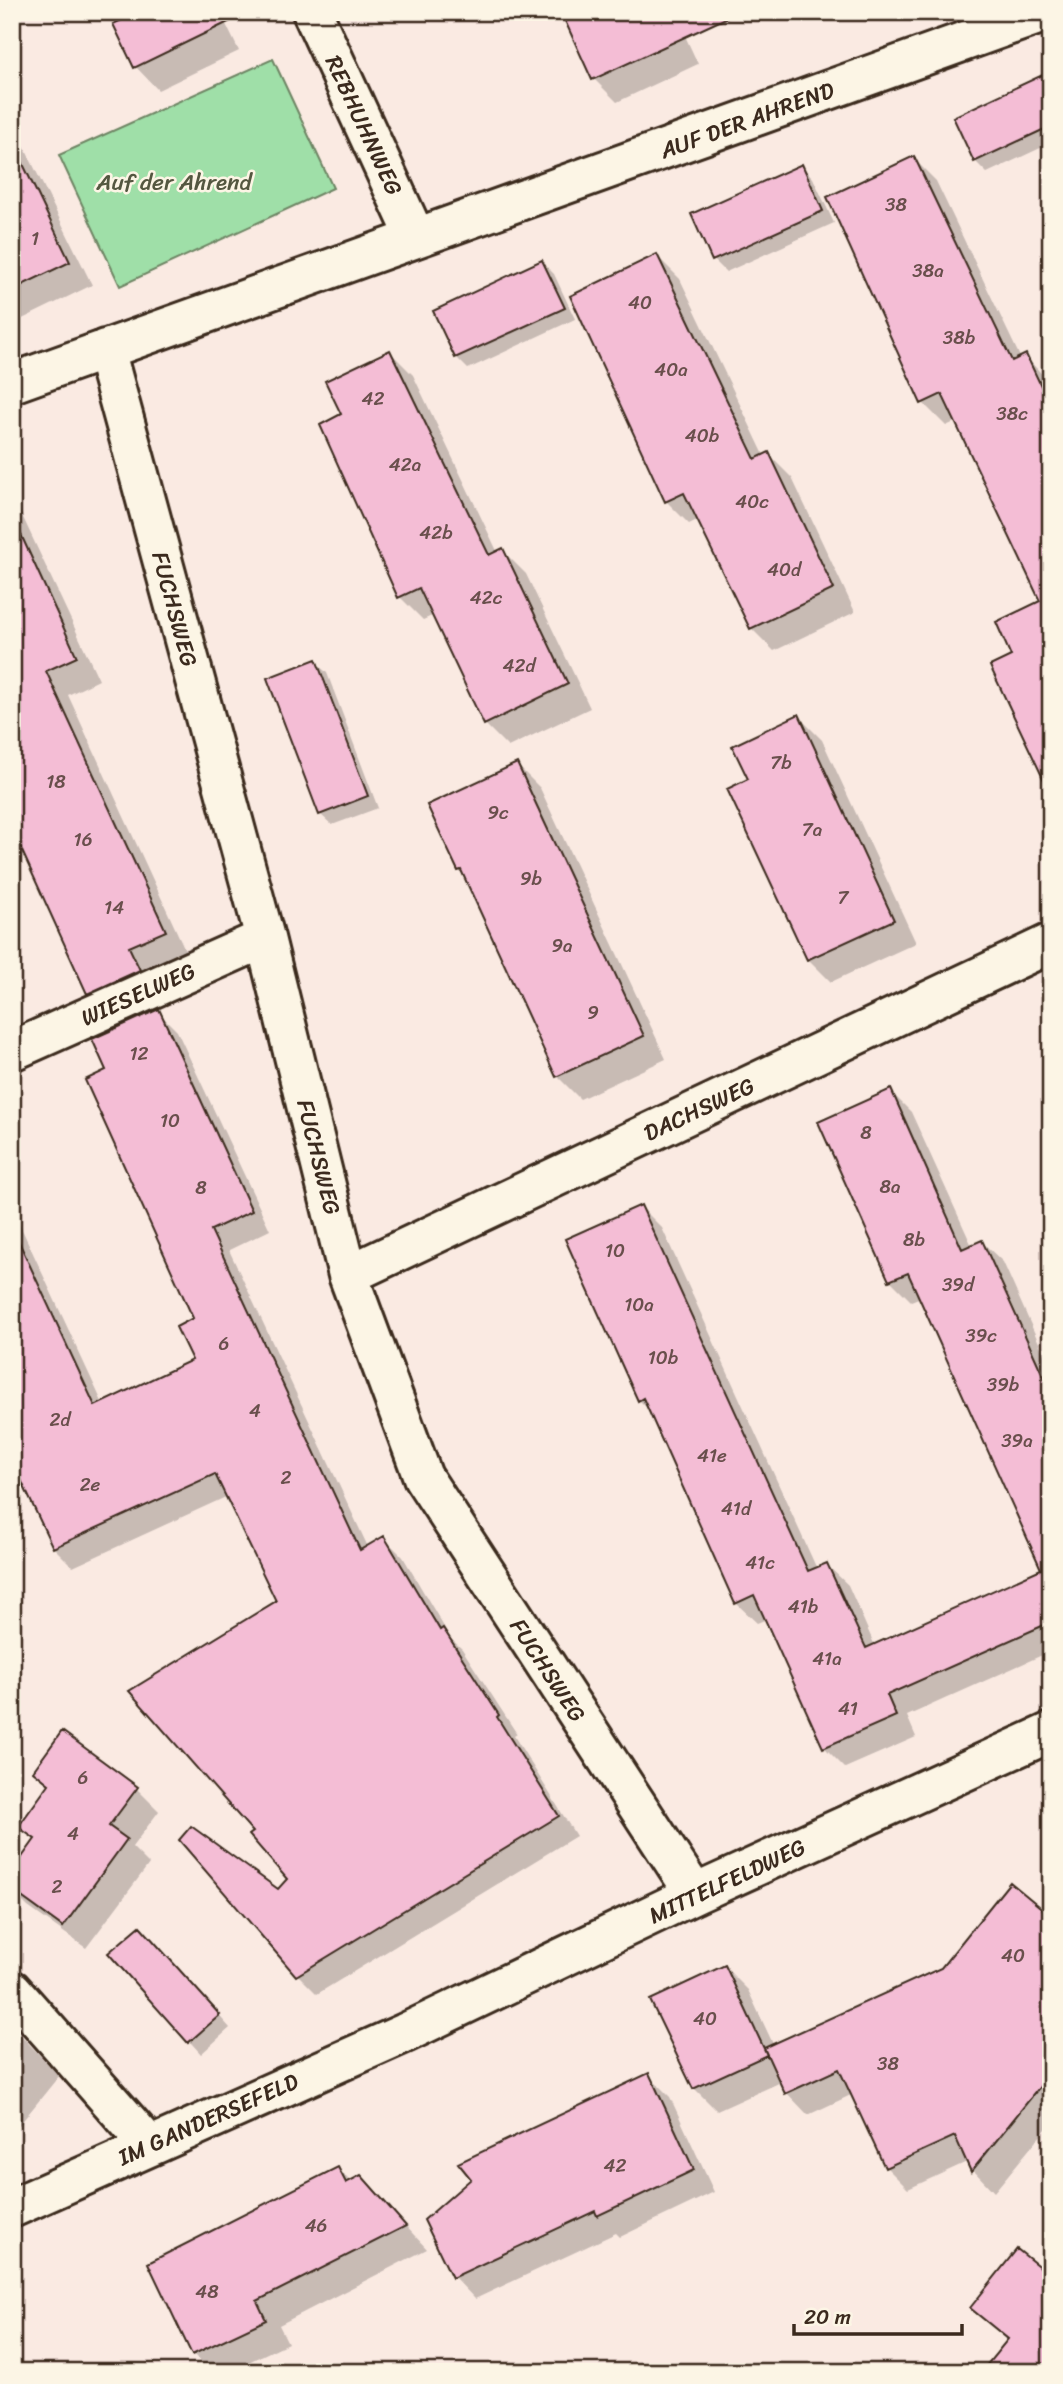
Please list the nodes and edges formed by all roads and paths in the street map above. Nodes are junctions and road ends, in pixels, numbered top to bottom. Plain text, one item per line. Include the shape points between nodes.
1 (312, 12) edge
2 (1046, 12) edge
3 (416, 238) junction
4 (105, 349) junction
5 (12, 383) edge
6 (265, 938) junction
7 (1051, 943) edge
8 (12, 1051) edge
9 (348, 1275) junction
10 (1048, 1739) edge
11 (695, 1894) junction
12 (12, 1990) edge
13 (405, 2033) joint
14 (149, 2145) junction
15 (12, 2208) edge

1 - 3 street, REBHUHNWEG
2 - 3 street, AUF DER AHREND
3 - 4 street, AUF DER AHREND
4 - 5 street, AUF DER AHREND
4 - 6 street, FUCHSWEG
6 - 8 street, WIESELWEG
6 - 9 street, FUCHSWEG
7 - 9 street, DACHSWEG
9 - 11 street, FUCHSWEG via 423,1477
10 - 11 street, MITTELFELDWEG
11 - 13 street, MITTELFELDWEG
12 - 14 street
13 - 14 street, IM GANDERSEFELD
14 - 15 street, IM GANDERSEFELD

